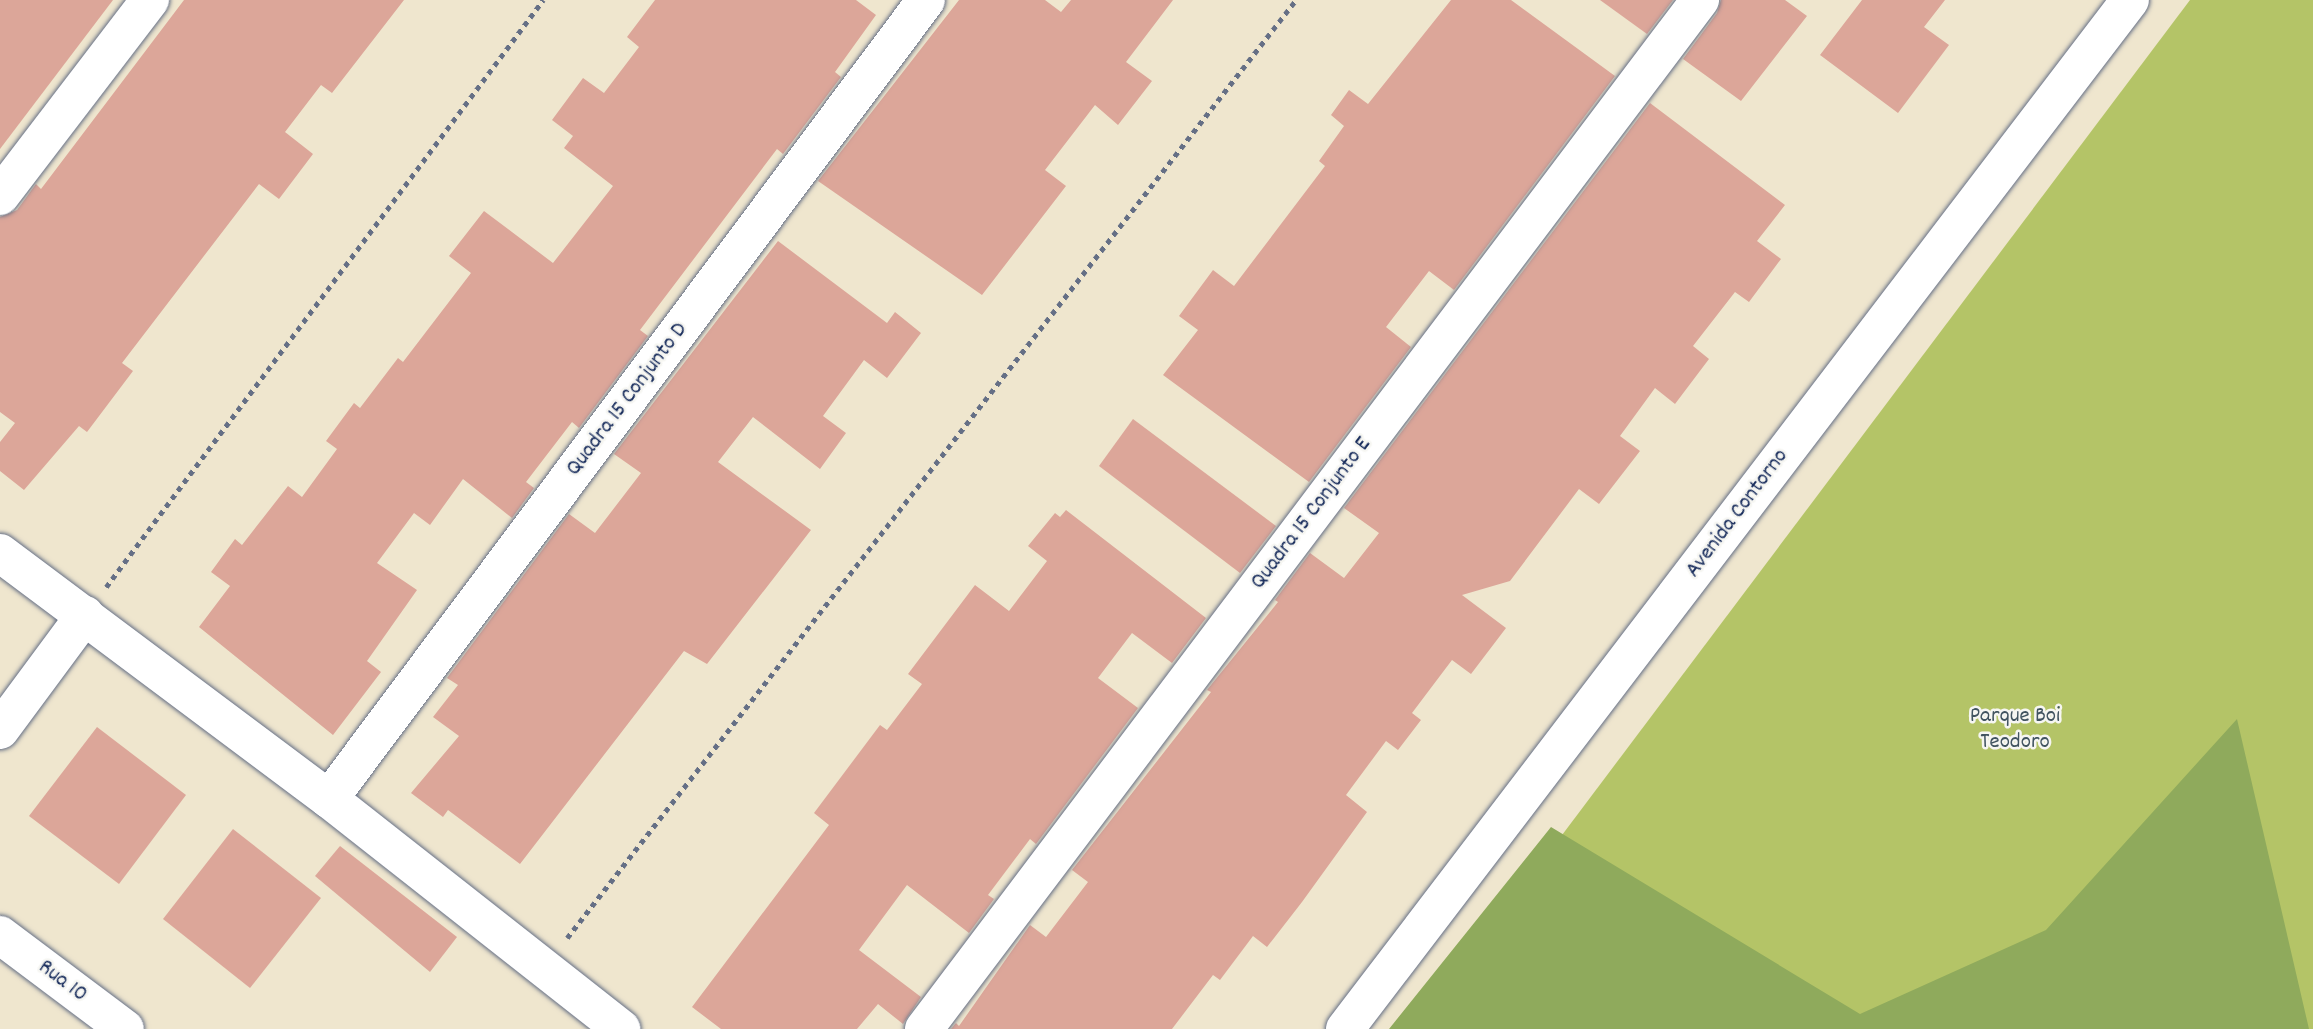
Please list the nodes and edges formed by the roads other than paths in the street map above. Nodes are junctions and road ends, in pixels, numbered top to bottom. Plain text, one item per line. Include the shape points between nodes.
1 (150, 0) edge
2 (926, 0) edge
3 (1700, 0) edge
4 (2130, 0) edge
5 (0, 196) edge
6 (0, 553) edge
7 (85, 615) junction
8 (0, 730) edge
9 (329, 799) junction
10 (0, 935) edge
11 (125, 1029) edge
12 (621, 1029) edge
13 (924, 1029) edge
14 (1345, 1029) edge

1 - 5 street
2 - 9 street, Quadra 15 Conjunto D
3 - 13 street, Quadra 15 Conjunto E
4 - 14 street, Avenida Contorno
6 - 7 street
7 - 8 street
7 - 9 street
9 - 12 street
10 - 11 street, Rua 10

